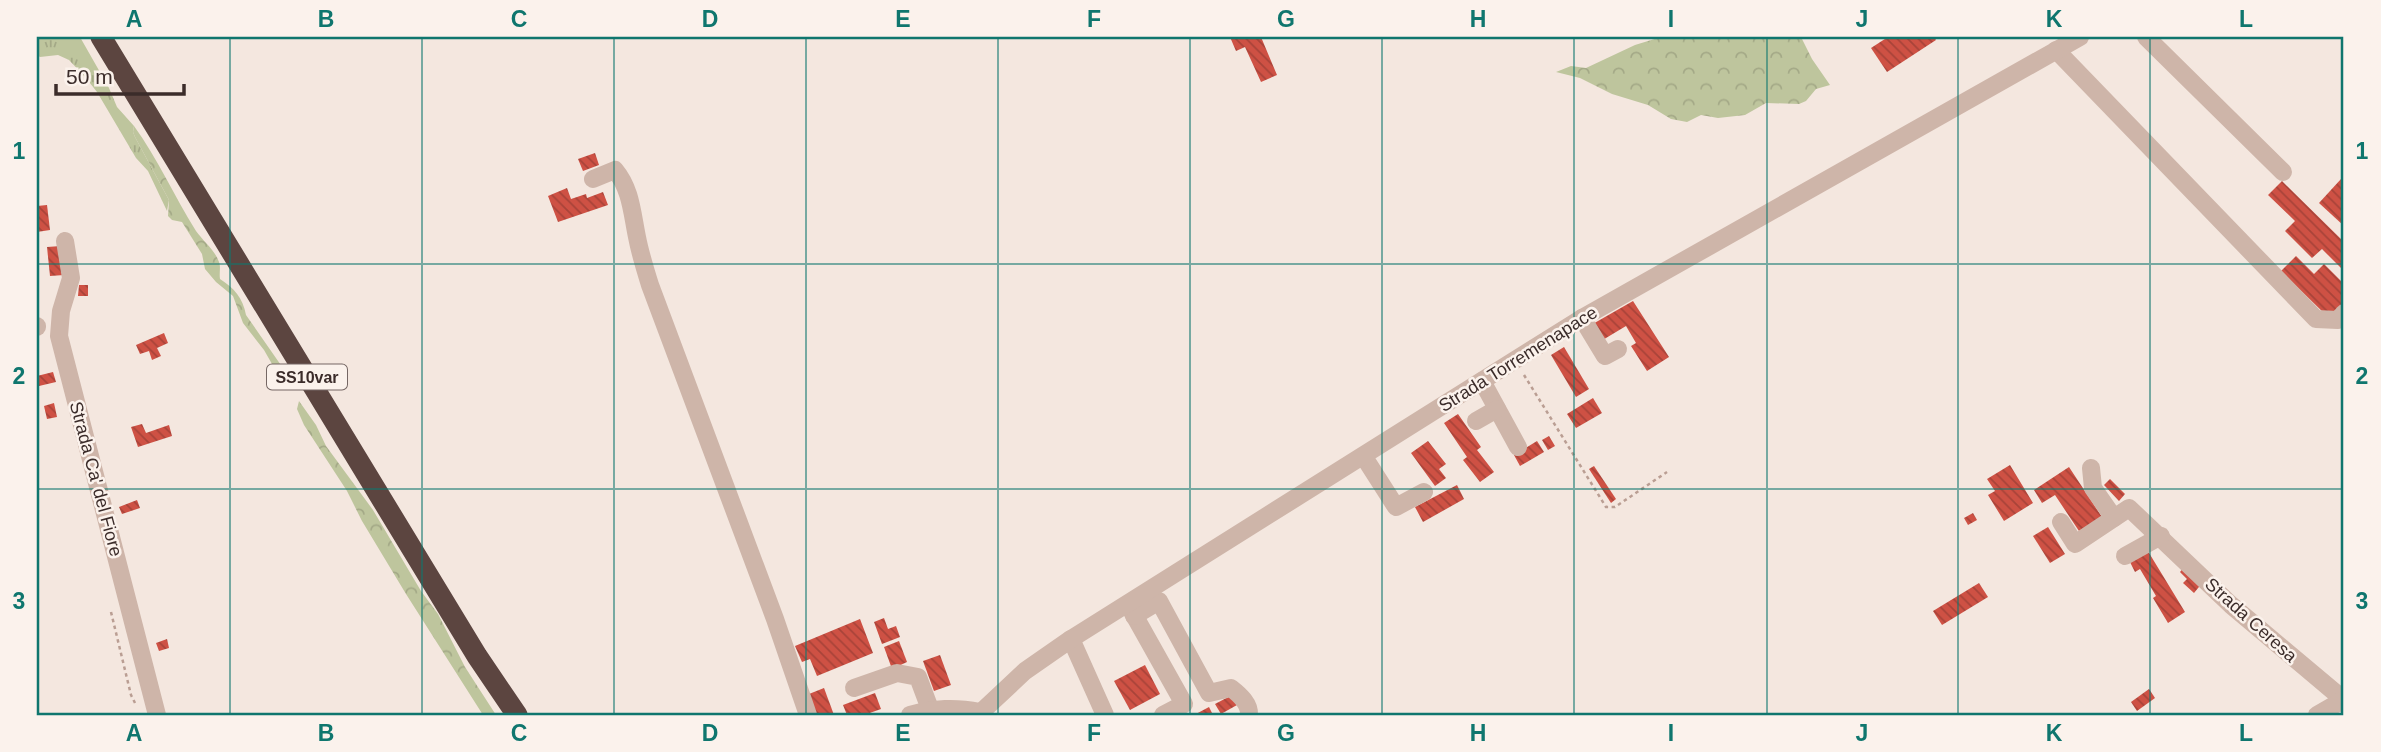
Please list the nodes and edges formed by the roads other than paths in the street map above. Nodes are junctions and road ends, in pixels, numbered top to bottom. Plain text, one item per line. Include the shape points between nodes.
1 (101, 37) edge
2 (2080, 37) edge
3 (2146, 37) edge
4 (2056, 50) junction
5 (2283, 172) dead end
6 (593, 179) dead end
7 (65, 241) dead end
8 (2344, 313) edge
9 (1582, 318) junction
10 (1618, 349) dead end
11 (1482, 382) junction
12 (1497, 409) junction
13 (1476, 421) dead end
14 (1518, 447) dead end
15 (1364, 457) junction
16 (2091, 468) dead end
17 (1424, 492) dead end
18 (2114, 518) junction
19 (2060, 522) dead end
20 (2161, 536) junction
21 (2125, 556) dead end
22 (1130, 609) junction
23 (1071, 639) junction
24 (854, 688) dead end
25 (2341, 705) edge
26 (930, 709) junction
27 (979, 714) edge
28 (158, 715) edge
29 (517, 715) edge
30 (808, 715) edge
31 (910, 715) edge
32 (1105, 715) edge
33 (1163, 715) edge
34 (1249, 715) edge
35 (2317, 715) edge

1 - 29 highway, SS10var
2 - 4 street, Strada Torremenapace
3 - 5 street
4 - 8 street via 2316,318 2338,320
4 - 9 street, Strada Torremenapace
6 - 30 street via 615,170 623,180 650,285
7 - 28 street, Strada Ca' del Fiore via 71,278 58,336
9 - 10 street via 1605,356
9 - 11 street, Strada Torremenapace
11 - 12 street
11 - 15 street, Strada Torremenapace
12 - 13 street
12 - 14 street
15 - 17 street via 1396,507
15 - 22 street, Strada Torremenapace
16 - 18 street via 2093,488
18 - 19 street via 2075,544
18 - 20 street, Strada Ceresa via 2129,508
20 - 21 street
20 - 25 street, Strada Ceresa
22 - 23 street, Strada Torremenapace
22 - 33 street via 1184,704
22 - 34 street via 1159,601 1209,693 1231,688 1240,695
23 - 27 street, Strada Torremenapace via 1025,671
23 - 32 street
24 - 26 street via 897,673 918,677
25 - 35 street
26 - 27 street via 956,708
26 - 31 street

